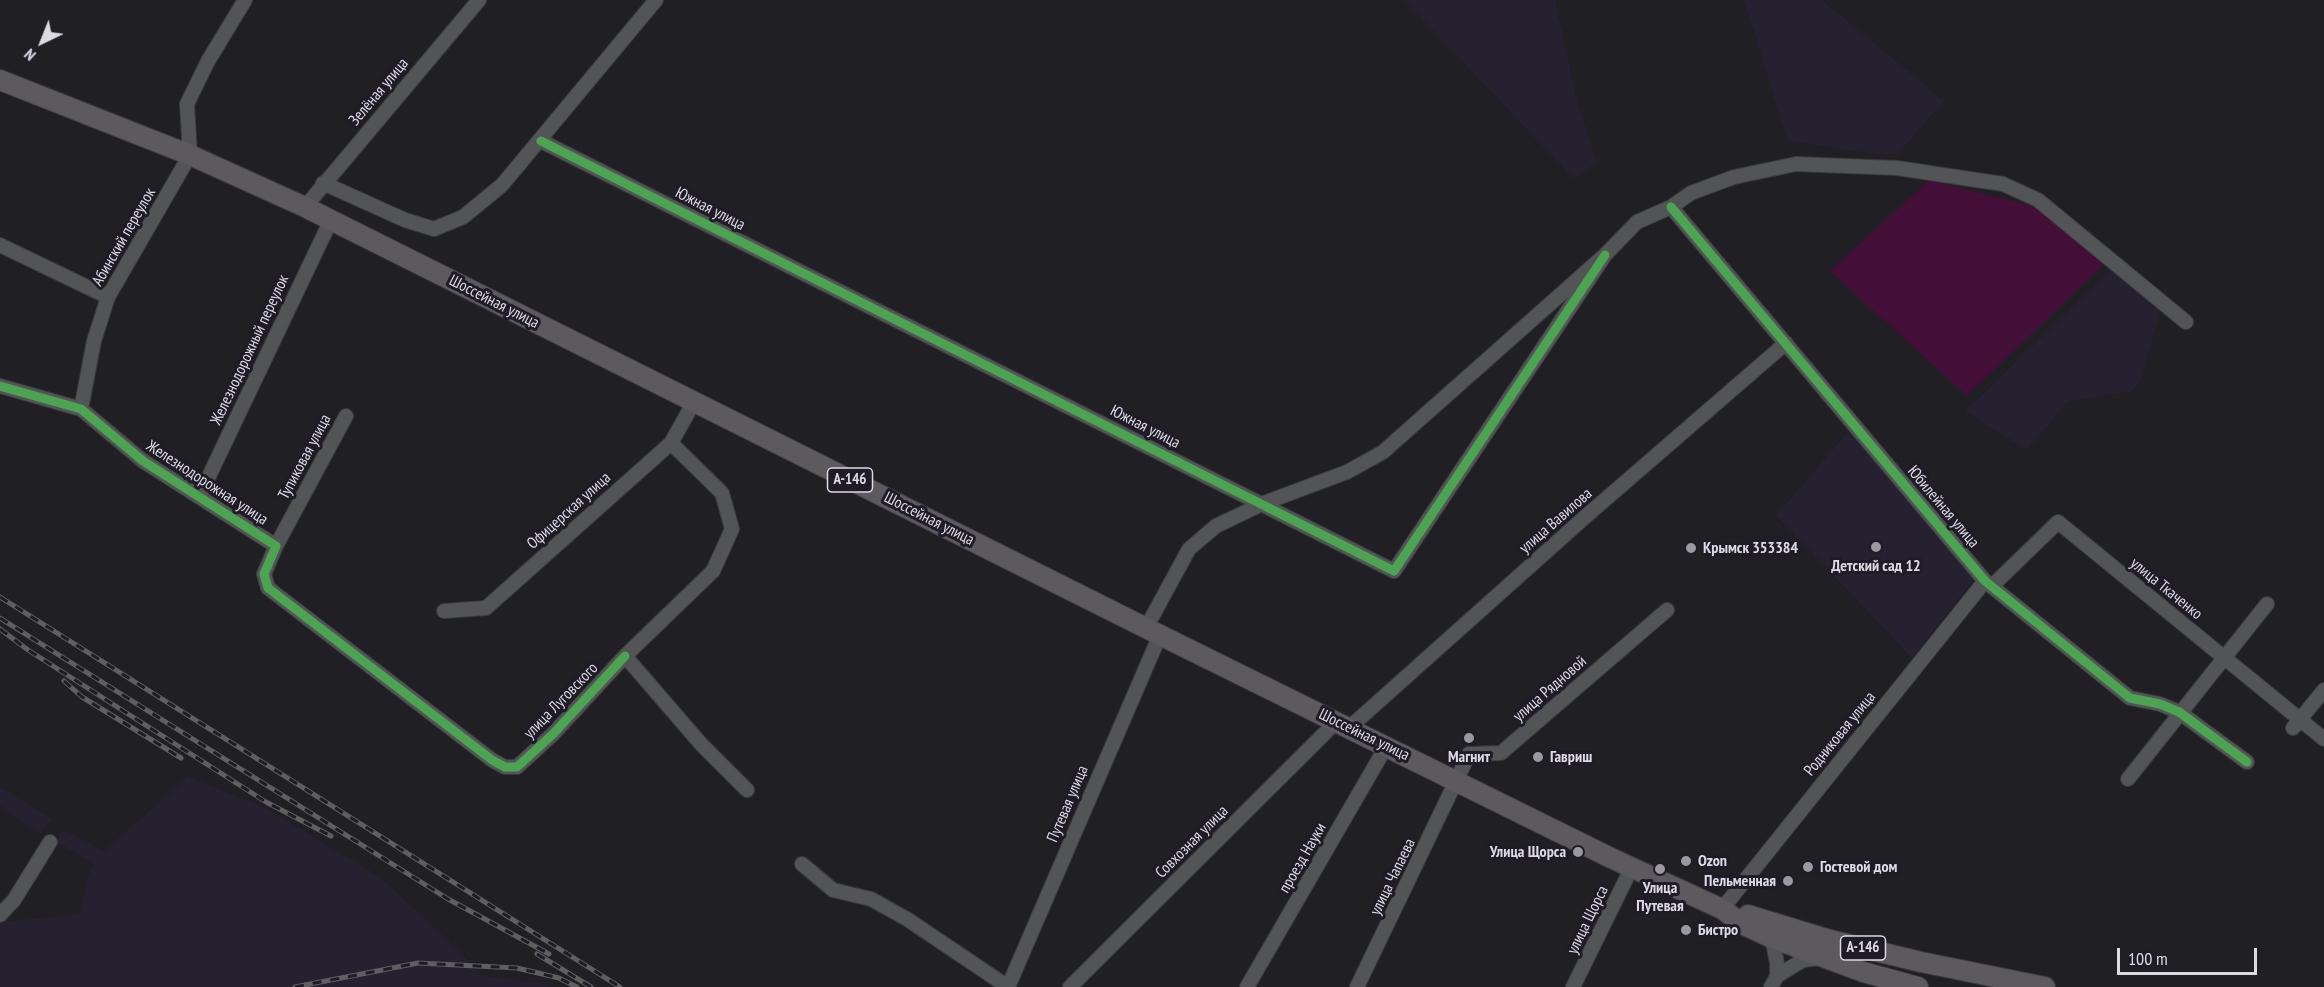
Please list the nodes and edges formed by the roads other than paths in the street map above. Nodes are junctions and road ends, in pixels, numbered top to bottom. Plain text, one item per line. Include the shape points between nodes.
1 (245, 0) edge
2 (480, 0) edge
3 (656, 0) edge
4 (2, 84) edge
5 (541, 141) junction
6 (190, 155) junction
7 (323, 183) junction
8 (305, 207) junction
9 (1671, 207) junction
10 (331, 220) junction
11 (0, 245) edge
12 (1605, 255) junction
13 (108, 297) junction
14 (2186, 322) dead end
15 (1786, 343) junction
16 (0, 386) edge
17 (694, 402) junction
18 (81, 409) junction
19 (346, 416) dead end
20 (671, 443) junction
21 (200, 495) junction
22 (1264, 503) junction
23 (276, 546) junction
24 (1989, 584) junction
25 (2268, 603) dead end
26 (1667, 610) dead end
27 (444, 611) dead end
28 (1153, 632) junction
29 (625, 656) junction
30 (2224, 658) junction
31 (2324, 690) edge
32 (2179, 712) junction
33 (1343, 724) junction
34 (2296, 724) junction
35 (2324, 739) edge
36 (1387, 746) junction
37 (2247, 762) dead end
38 (517, 766) joint
39 (2127, 779) dead end
40 (1458, 781) junction
41 (747, 790) dead end
42 (50, 843) dead end
43 (802, 864) dead end
44 (1632, 867) junction
45 (1722, 909) junction
46 (0, 915) edge
47 (1772, 938) junction
48 (1821, 958) junction
49 (1774, 981) edge
50 (1008, 987) edge
51 (1070, 987) edge
52 (1247, 987) edge
53 (1357, 987) edge
54 (1573, 987) edge
55 (1918, 987) edge
56 (2045, 987) edge

1 - 6 street via 187,104
2 - 7 street, Зелёная улица
3 - 5 street
4 - 6 highway, Шоссейная улица / А-146
5 - 7 street via 494,192 463,217 434,229
5 - 22 street, Южная улица
6 - 8 highway, Шоссейная улица / А-146
6 - 13 street, Абинский переулок
7 - 8 street, Зелёная улица
8 - 10 highway, Шоссейная улица / А-146
9 - 12 street via 1637,222
9 - 14 street via 1690,193 1734,177 1796,164 1897,168 2003,184 2038,200
9 - 15 street, Юбилейная улица
10 - 17 highway, Шоссейная улица / А-146
10 - 21 street, Железнодорожный переулок
11 - 13 street
12 - 22 street, Путевая улица via 1383,452 1347,472
12 - 22 street, Южная улица via 1394,571
13 - 18 street, Абинский переулок via 94,341
15 - 24 street, Юбилейная улица
15 - 33 street, улица Вавилова
16 - 18 street, Железнодорожная улица
17 - 20 street, Офицерская улица
17 - 28 highway, Шоссейная улица / А-146
18 - 21 street, Железнодорожная улица via 143,461
19 - 23 street, Тупиковая улица
20 - 27 street, Офицерская улица via 486,608
20 - 29 street, улица Луговского via 722,493 732,529 714,572
21 - 23 street, Железнодорожная улица
22 - 28 street, Путевая улица via 1216,526 1189,549
23 - 38 street, Железнодорожная улица via 264,574 268,588 492,760 505,767
24 - 30 street, улица Ткаченко via 2058,522
24 - 32 street, Юбилейная улица via 2130,698
24 - 45 street, Родниковая улица
25 - 30 street
26 - 40 street, улица Рядновой via 1501,753 1469,754
28 - 33 highway, Шоссейная улица / А-146
28 - 50 street, Путевая улица
29 - 38 street, улица Луговского via 553,734
29 - 41 street via 701,744
30 - 32 street
30 - 34 street, улица Ткаченко
31 - 34 street
32 - 37 street, Юбилейная улица
32 - 39 street
33 - 36 highway, Шоссейная улица / А-146
33 - 51 street, Совхозная улица
34 - 35 street, улица Ткаченко
36 - 40 highway, Шоссейная улица / А-146
36 - 52 street, проезд Науки
40 - 44 highway, Шоссейная улица / А-146
40 - 53 street, улица Чапаева
42 - 46 street
43 - 50 street via 833,890 872,899 907,919
44 - 45 highway, Шоссейная улица / А-146
44 - 54 street, улица Щорса
45 - 47 highway, А-146
45 - 56 highway, А-146 via 1921,962
47 - 48 highway, А-146
47 - 49 street via 1777,952
48 - 49 street via 1803,960
48 - 55 highway, А-146

